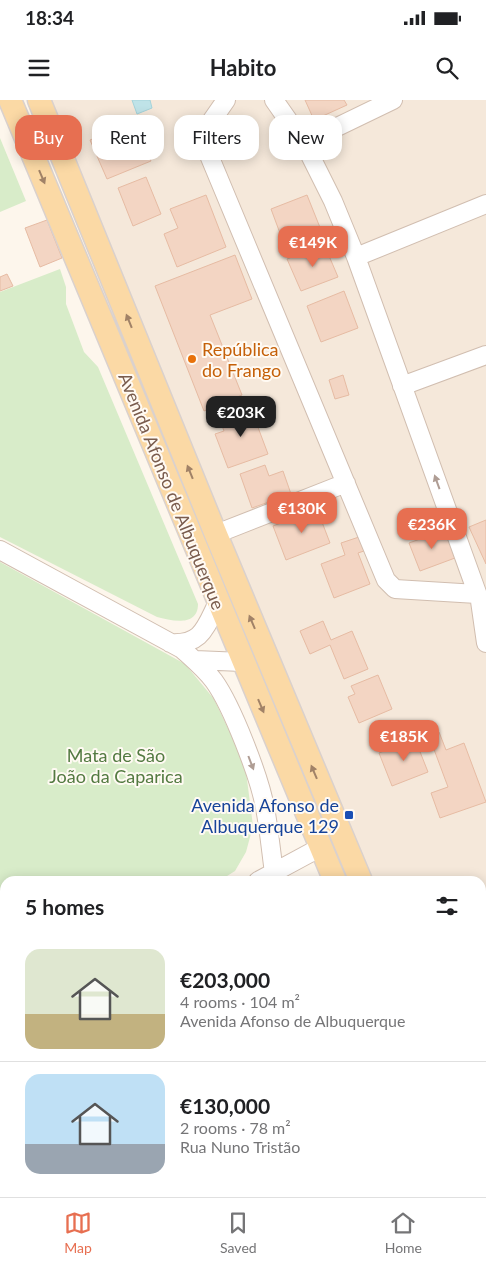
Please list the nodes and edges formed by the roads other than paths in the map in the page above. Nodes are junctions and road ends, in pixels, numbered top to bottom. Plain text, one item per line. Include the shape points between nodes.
1 (10, 100) edge
2 (39, 100) edge
3 (226, 100) edge
4 (274, 100) edge
5 (393, 100) edge
6 (284, 115) edge
7 (342, 125) edge
8 (312, 160) edge
9 (486, 204) edge
10 (356, 257) junction
11 (486, 354) edge
12 (402, 386) junction
13 (346, 483) junction
14 (216, 534) junction
15 (0, 550) edge
16 (481, 598) edge
17 (218, 602) junction
18 (170, 643) junction
19 (486, 643) edge
20 (195, 660) junction
21 (242, 662) junction
22 (321, 847) junction
23 (274, 873) junction
24 (268, 876) edge
25 (333, 876) edge
26 (359, 876) edge

1 -> 17 main road, Avenida Afonso de Albuquerque
14 -> 2 main road, Avenida Afonso de Albuquerque
3 - 13 street via 201,136
4 - 6 street
5 - 7 street
8 - 10 street
9 - 10 street
10 - 12 street
11 - 12 street
16 -> 12 street
13 - 14 street
13 - 16 street via 389,586
26 -> 14 main road, Avenida Afonso de Albuquerque
15 - 18 street
16 - 19 street
17 - 18 street via 199,636 184,644
17 - 21 main road, Avenida Afonso de Albuquerque
18 - 20 street
20 - 21 street
20 -> 23 street via 226,700 254,770 265,807
21 -> 22 main road, Avenida Afonso de Albuquerque
22 - 23 street
22 - 25 main road, Avenida Afonso de Albuquerque
23 - 24 street

